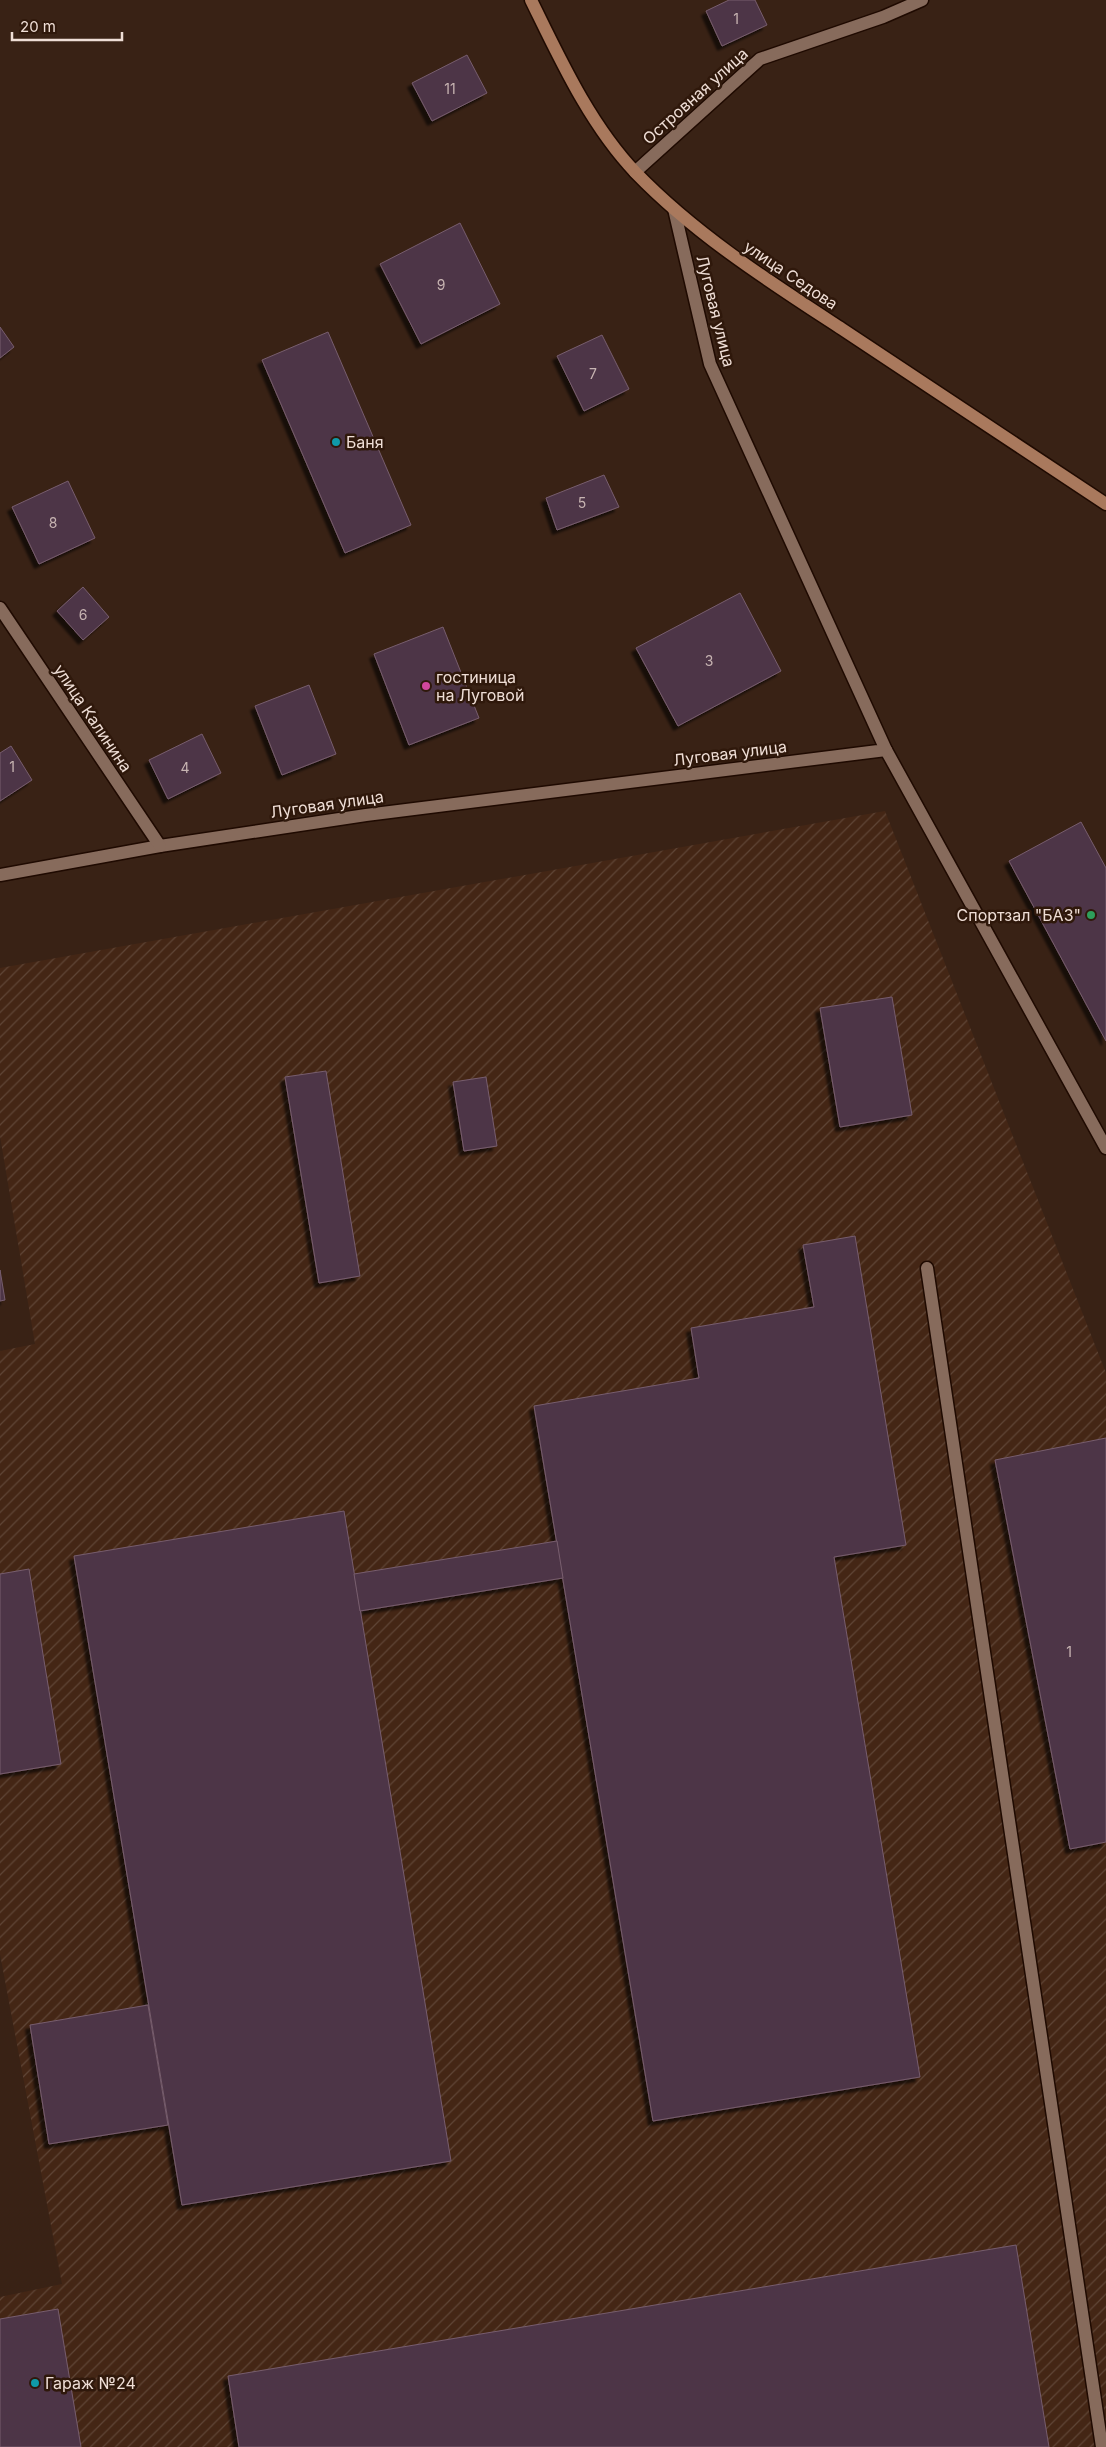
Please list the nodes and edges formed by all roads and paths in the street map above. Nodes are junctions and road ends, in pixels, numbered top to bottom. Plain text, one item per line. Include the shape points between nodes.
1 (530, 0) edge
2 (922, 0) edge
3 (635, 172) junction
4 (674, 210) junction
5 (1106, 504) edge
6 (0, 608) edge
7 (886, 750) junction
8 (160, 846) junction
9 (0, 875) edge
10 (1106, 1148) edge
11 (927, 1268) dead end
12 (1102, 2447) edge

1 - 3 main road, улица Седова via 597,123
2 - 3 street, Островная улица via 883,17 760,59
3 - 4 main road, улица Седова
4 - 5 main road, улица Седова via 751,269
4 - 7 street, Луговая улица via 710,364
6 - 8 street, улица Калинина
7 - 8 street, Луговая улица via 366,814
7 - 10 street
8 - 9 street, Луговая улица
11 - 12 street

